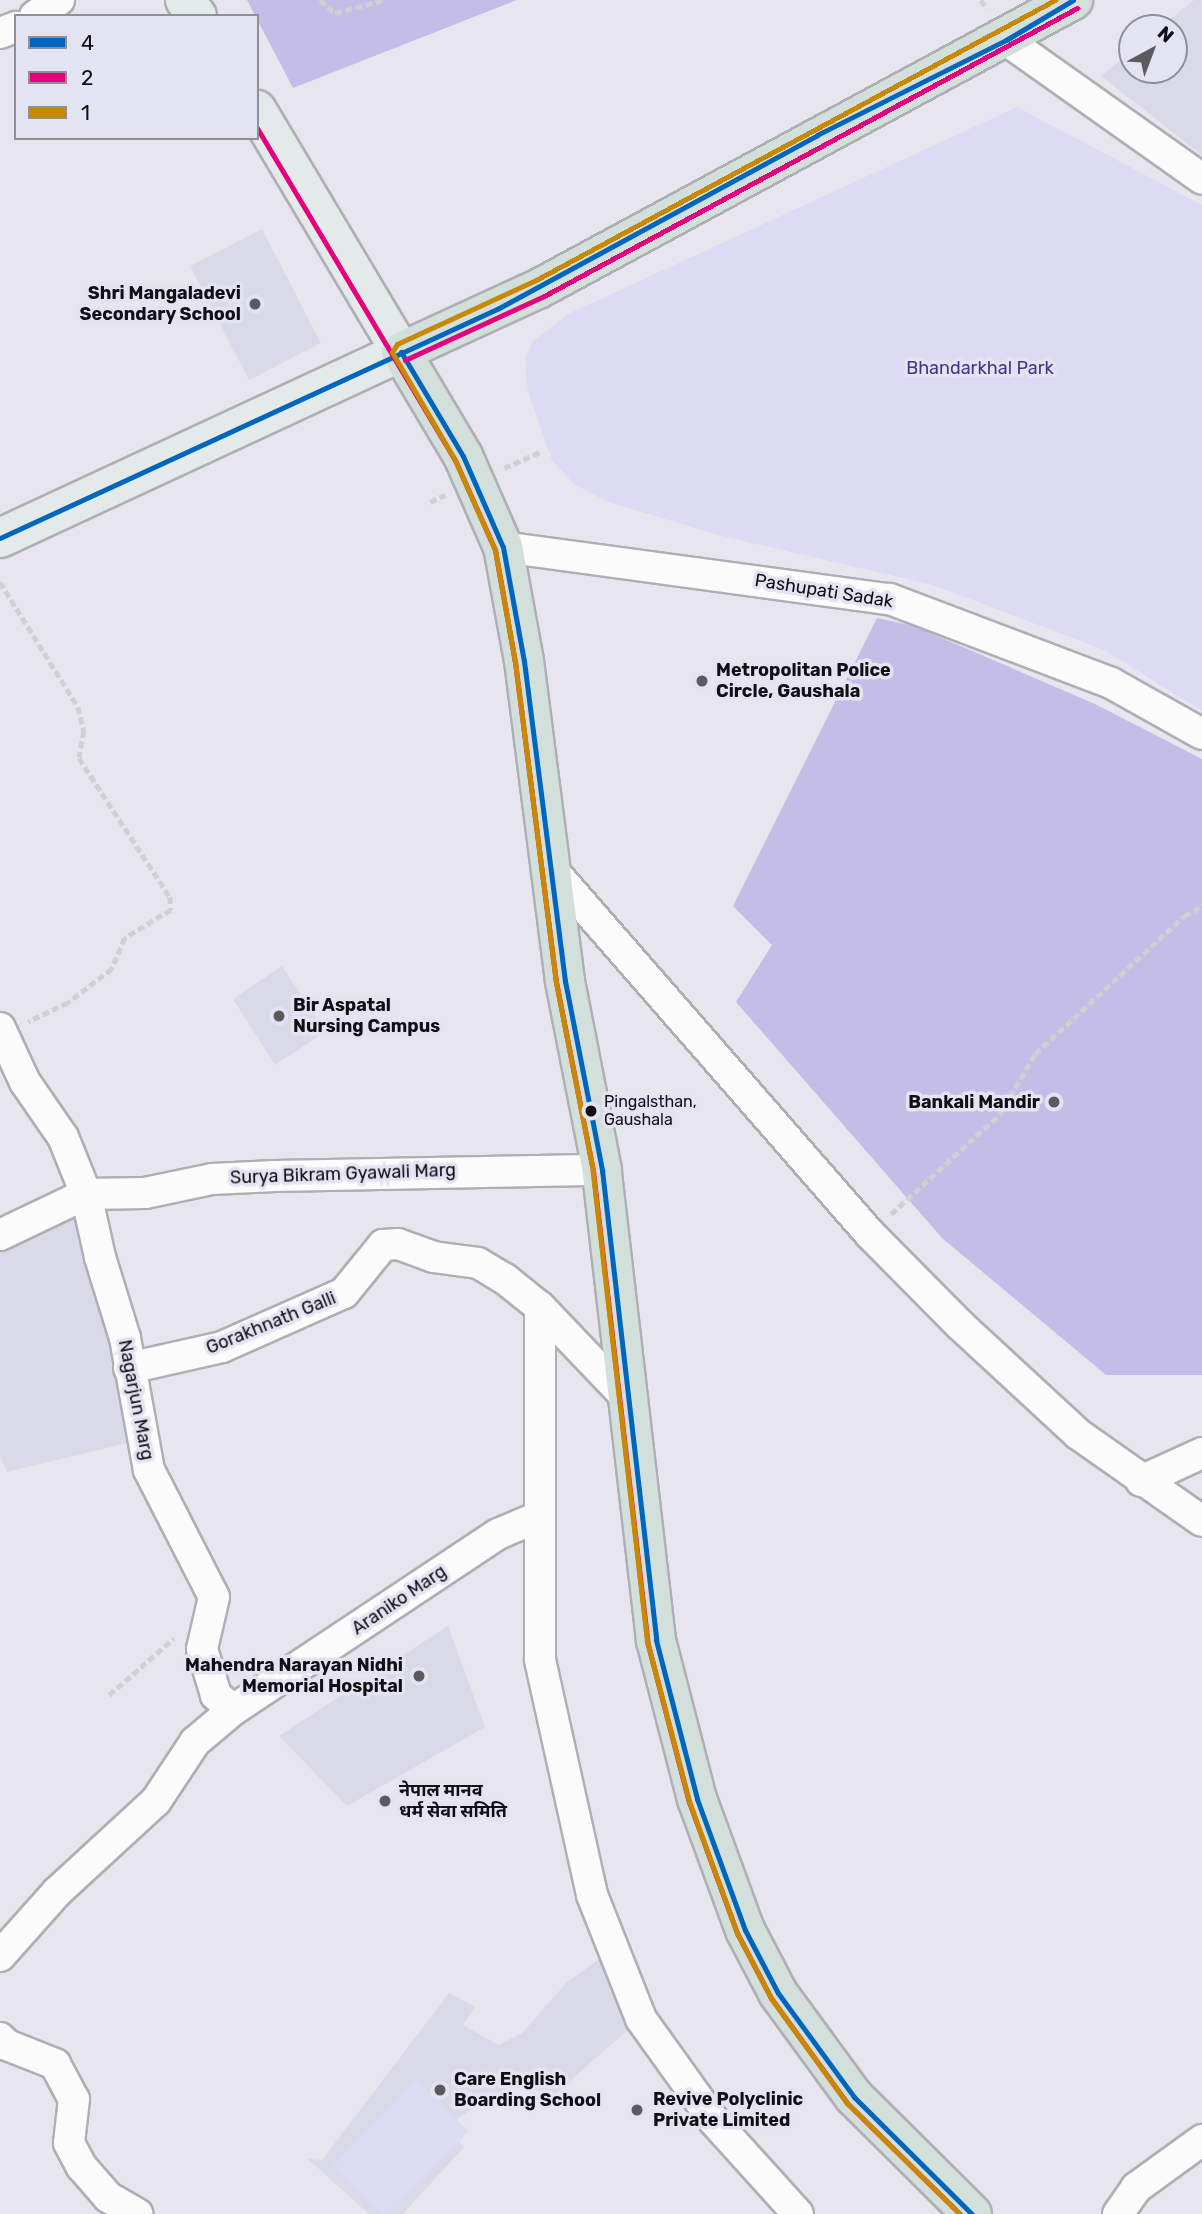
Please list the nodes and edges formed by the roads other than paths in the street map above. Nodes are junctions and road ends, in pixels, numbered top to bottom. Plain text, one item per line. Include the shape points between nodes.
1 (59, 0) edge
2 (1073, 0) edge
3 (38, 14) edge
4 (1006, 40) junction
5 (259, 113) edge
6 (1202, 179) edge
7 (401, 352) junction
8 (0, 538) edge
9 (503, 547) junction
10 (1202, 734) edge
11 (548, 866) junction
12 (2, 1031) edge
13 (602, 1170) junction
14 (86, 1194) junction
15 (0, 1235) edge
16 (540, 1307) junction
17 (130, 1368) junction
18 (629, 1400) junction
19 (1202, 1453) edge
20 (1141, 1481) junction
21 (538, 1517) junction
22 (1202, 1521) edge
23 (233, 1710) junction
24 (0, 1956) edge
25 (0, 2038) edge
26 (1202, 2140) edge
27 (138, 2214) edge
28 (798, 2214) edge
29 (972, 2214) edge
30 (1118, 2214) edge

1 - 3 street
2 - 4 highway
4 - 6 street
4 - 7 highway via 817,135 530,293
5 - 7 main road
7 - 8 main road
7 - 9 highway via 463,456
9 - 10 street, Pashupati Sadak via 890,599 1111,683
9 - 11 highway via 524,661
11 - 13 highway
11 - 20 street via 870,1234 1078,1434
12 - 14 street, Nagarjun Marg via 25,1082 63,1137
13 - 14 street, Surya Bikram Gyawali Marg via 275,1175 212,1179 145,1193
13 - 18 highway
14 - 15 street
14 - 17 street, Nagarjun Marg
16 - 17 street, Gorakhnath Galli via 478,1263 433,1257 398,1244 383,1245 344,1293 222,1347
16 - 18 street, Gorakhnath Galli
16 - 21 street
17 - 23 street, Nagarjun Marg via 149,1470 214,1597 202,1649 216,1695
18 - 29 highway via 659,1653 697,1800 745,1930 778,1993 854,2097
19 - 20 street
20 - 22 street
21 - 23 street, Araniko Marg via 498,1534
21 - 28 street via 540,1660 592,1895 641,2019 714,2121
23 - 24 street, Araniko Marg via 195,1742 156,1801 57,1892
25 - 27 street via 55,2064 74,2099 69,2143 82,2167 108,2197
26 - 30 street via 1136,2189

